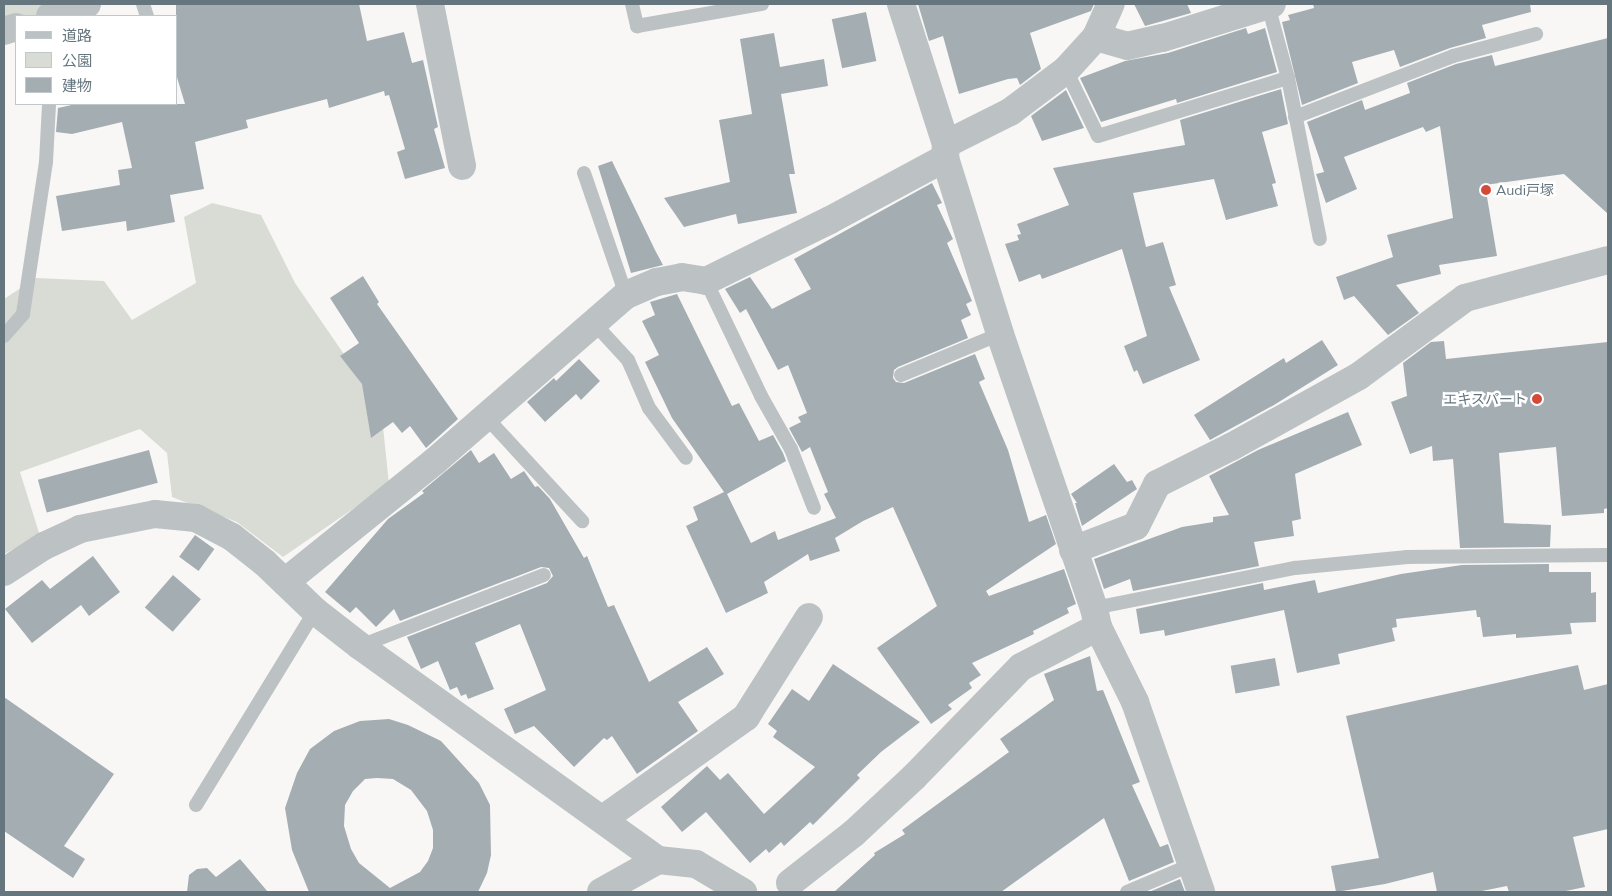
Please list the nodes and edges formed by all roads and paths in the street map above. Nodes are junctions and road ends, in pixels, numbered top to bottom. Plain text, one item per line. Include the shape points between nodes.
1 (87, 4) edge
2 (430, 4) edge
3 (632, 4) edge
4 (762, 4) edge
5 (901, 4) edge
6 (1111, 4) edge
7 (1270, 4) edge
8 (56, 15) edge
9 (1536, 34) dead end
10 (1096, 37) junction
11 (1066, 70) junction
12 (1288, 78) junction
13 (49, 105) edge
14 (1295, 117) junction
15 (946, 151) junction
16 (462, 166) dead end
17 (584, 172) dead end
18 (1320, 239) dead end
19 (1608, 260) edge
20 (706, 281) junction
21 (626, 296) junction
22 (593, 322) junction
23 (1000, 334) junction
24 (4, 336) edge
25 (901, 375) dead end
26 (486, 417) junction
27 (686, 458) dead end
28 (814, 508) dead end
29 (582, 521) dead end
30 (1073, 550) junction
31 (1608, 554) edge
32 (4, 572) edge
33 (544, 575) dead end
34 (285, 582) junction
35 (315, 611) junction
36 (809, 617) dead end
37 (1096, 617) junction
38 (360, 646) junction
39 (196, 805) dead end
40 (603, 819) junction
41 (658, 860) junction
42 (1193, 864) junction
43 (790, 883) dead end
44 (601, 892) edge
45 (743, 892) edge
46 (1127, 892) edge
47 (1202, 892) edge

1 - 8 street
2 - 16 street
3 - 4 lane via 637,26
5 - 15 street
6 - 10 street
7 - 10 street via 1127,46
7 - 12 lane
9 - 14 lane via 1452,56
10 - 11 street
11 - 12 lane via 1098,136
11 - 15 street via 1010,112
12 - 14 lane
13 - 24 lane via 46,162 23,314
14 - 18 lane
15 - 20 street via 830,220
15 - 23 street
17 - 21 lane
19 - 30 street via 1465,298 1359,376 1157,484 1136,526
20 - 21 street via 682,277 657,282
20 - 28 lane via 761,396 791,449
21 - 22 street
22 - 26 street
22 - 27 lane via 628,360 649,408
23 - 25 lane
23 - 30 street
26 - 29 lane
26 - 34 street
30 - 37 street
31 - 37 lane via 1407,557 1295,568
32 - 34 street via 44,546 80,529 155,514 196,518 232,537
33 - 38 lane
34 - 35 street
35 - 38 street
35 - 39 lane
36 - 40 street via 746,717
37 - 42 street via 1135,702
37 - 43 street via 1021,667 914,777 854,833
38 - 40 street
40 - 41 street
41 - 44 street
41 - 45 street via 696,864
42 - 46 lane
42 - 47 street

